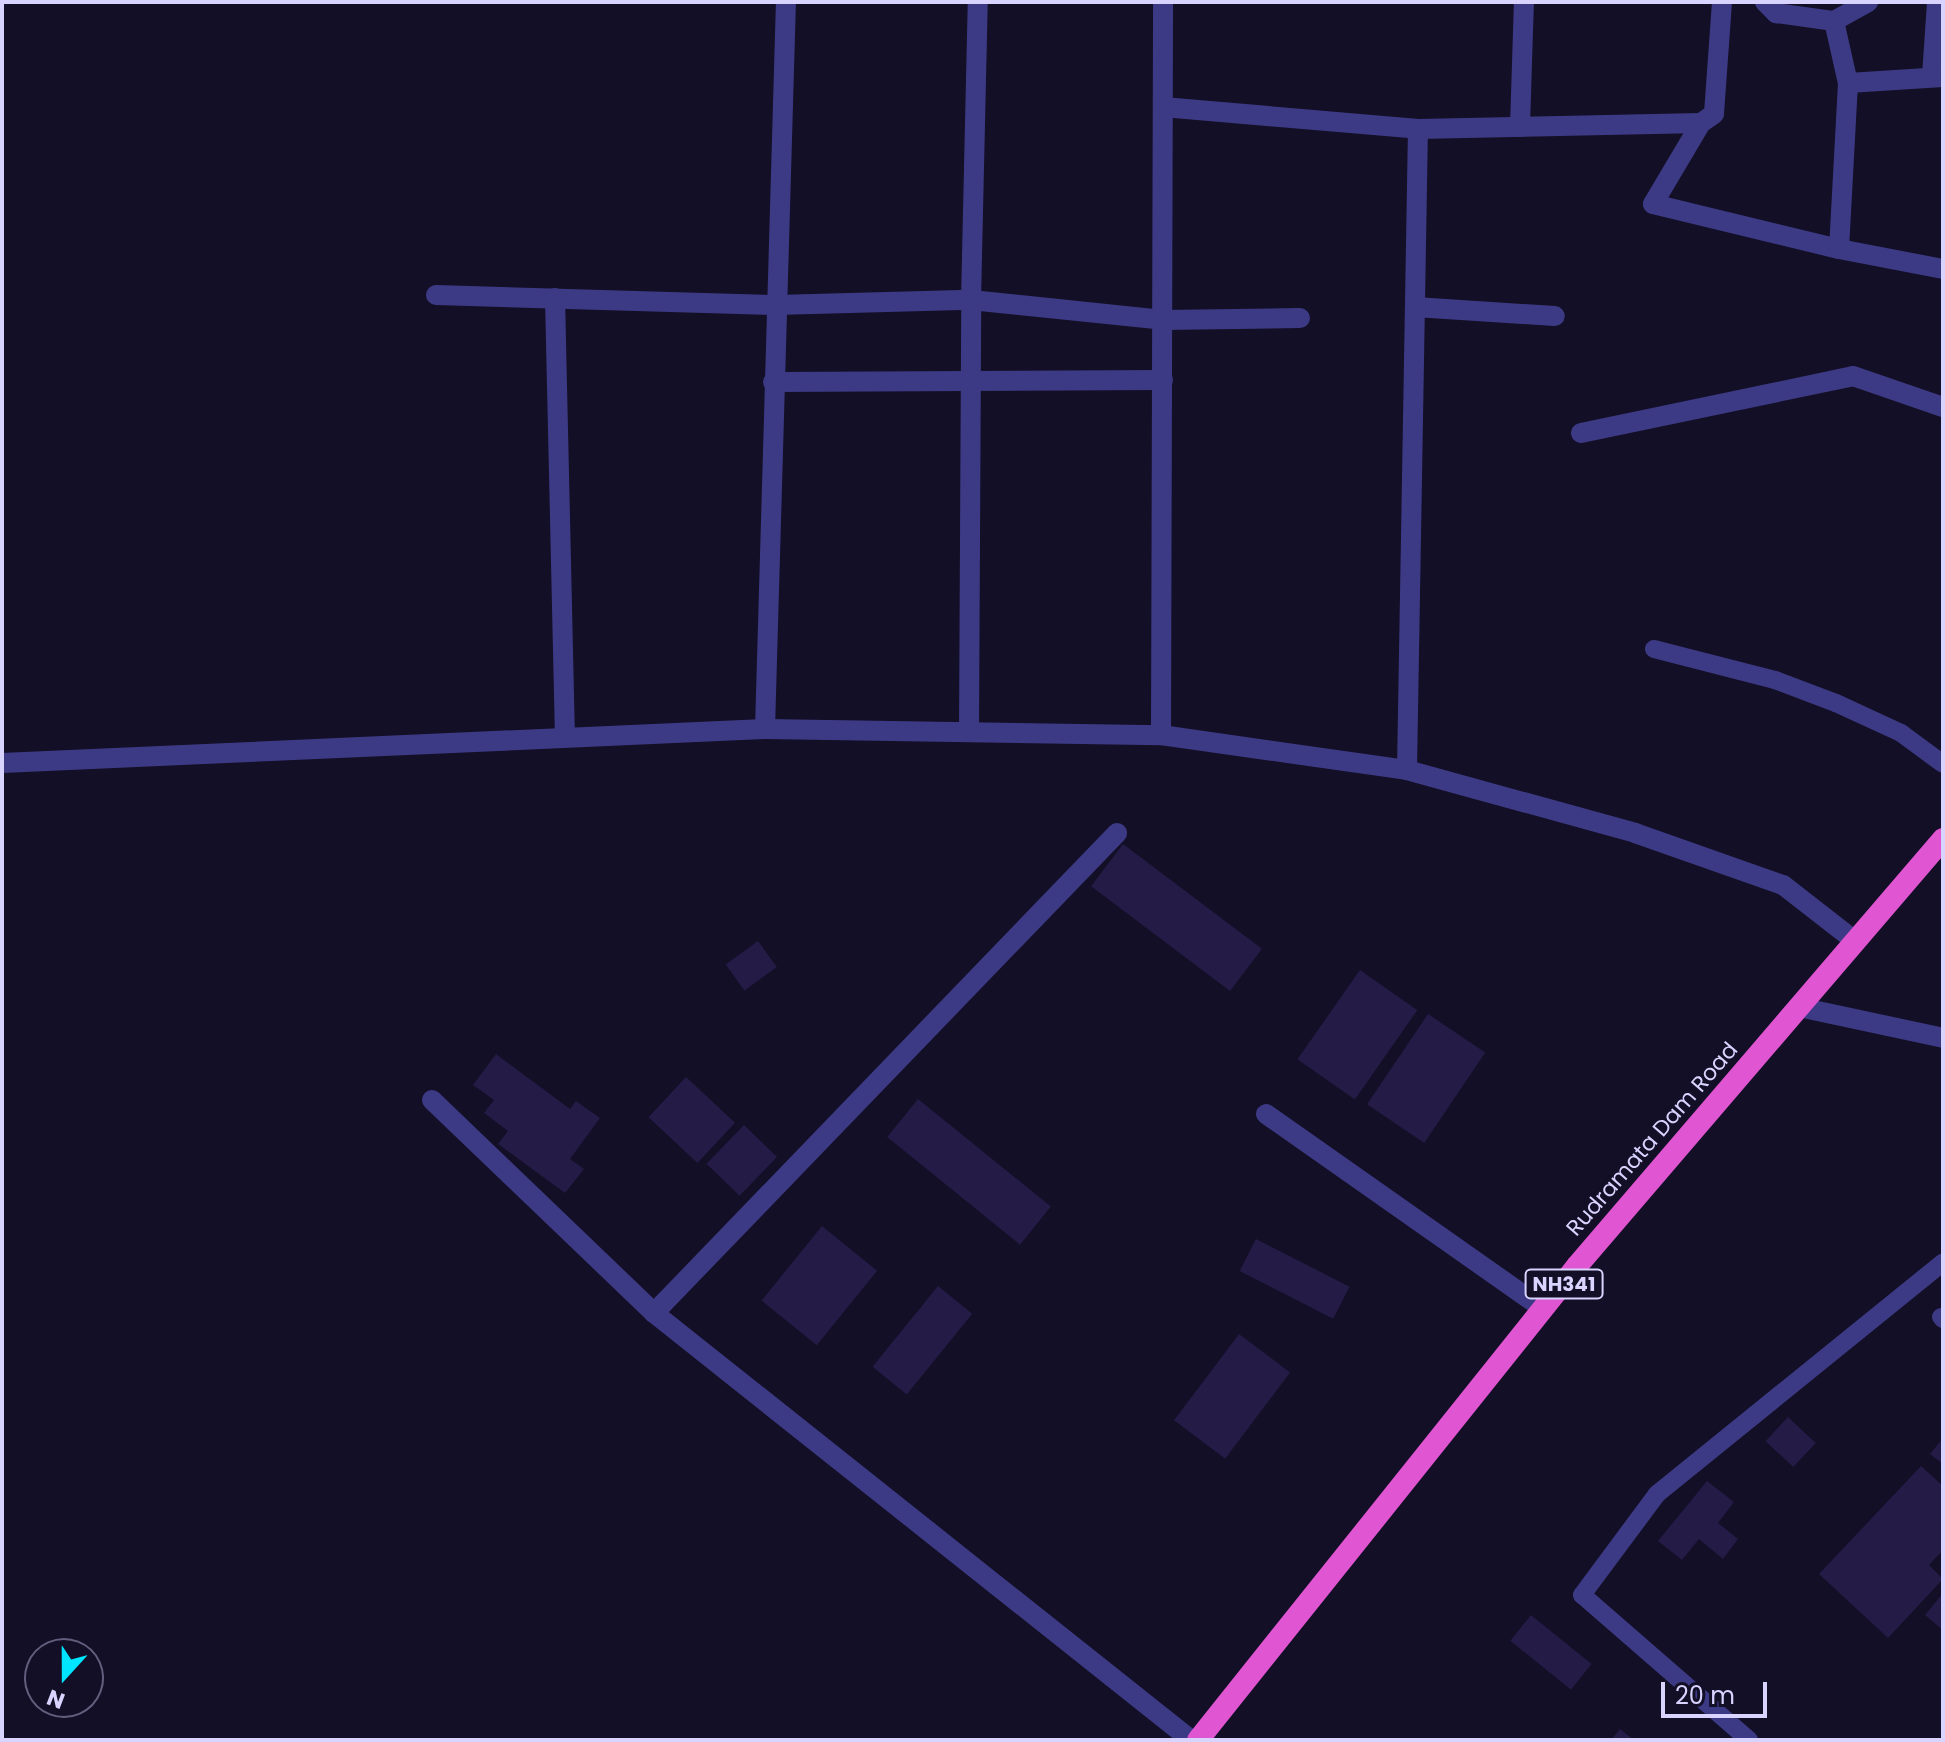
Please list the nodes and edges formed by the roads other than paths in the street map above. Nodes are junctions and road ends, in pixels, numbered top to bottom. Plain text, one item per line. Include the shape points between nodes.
1 (786, 2) edge
2 (978, 2) edge
3 (1163, 2) edge
4 (1524, 2) edge
5 (1722, 2) edge
6 (1765, 2) edge
7 (1868, 2) edge
8 (1937, 2) edge
9 (1834, 21) junction
10 (1938, 76) edge
11 (1848, 83) junction
12 (1163, 107) junction
13 (1701, 123) junction
14 (1520, 127) junction
15 (1418, 129) junction
16 (1839, 249) junction
17 (1943, 269) edge
18 (436, 295) dead end
19 (555, 298) junction
20 (971, 300) junction
21 (775, 305) junction
22 (1415, 307) junction
23 (1555, 316) dead end
24 (1300, 318) dead end
25 (1163, 320) junction
26 (971, 380) junction
27 (1163, 380) junction
28 (773, 382) junction
29 (1943, 407) edge
30 (1581, 433) dead end
31 (1654, 649) dead end
32 (765, 729) junction
33 (969, 731) junction
34 (1161, 735) junction
35 (565, 736) junction
36 (2, 763) edge
37 (1943, 764) edge
38 (1407, 770) junction
39 (1117, 833) dead end
40 (1943, 839) edge
41 (1855, 941) junction
42 (1799, 1007) junction
43 (1943, 1038) edge
44 (432, 1100) dead end
45 (1266, 1114) dead end
46 (1943, 1262) edge
47 (1543, 1309) junction
48 (654, 1313) junction
49 (1191, 1740) edge
50 (1198, 1740) edge
51 (1749, 1740) edge

1 - 21 street
2 - 20 street
3 - 12 street
4 - 14 street
5 - 13 street via 1714,114
6 - 9 street via 1776,13
7 - 9 street
8 - 10 street
9 - 11 street
10 - 11 street
11 - 16 street
12 - 15 street
12 - 25 street
13 - 14 street
13 - 16 street via 1653,204
14 - 15 street
15 - 22 street
16 - 17 street
18 - 19 street
19 - 21 street
19 - 35 street
20 - 21 street
20 - 25 street
20 - 26 street
21 - 28 street
22 - 23 street
22 - 38 street
24 - 25 street
25 - 27 street
26 - 27 street
26 - 28 street
26 - 33 street
27 - 34 street
28 - 32 street
29 - 30 street via 1853,376
31 - 37 lane via 1775,680 1836,703 1901,733
32 - 33 street
32 - 35 street
33 - 34 street
34 - 38 street
35 - 36 street
38 - 41 street via 1635,833 1783,885
39 - 48 street
40 - 41 highway, Rudramata Dam Road / NH341
41 - 42 highway, Rudramata Dam Road / NH341
42 - 43 street
42 - 47 highway, Rudramata Dam Road / NH341
44 - 48 street
45 - 47 street
46 - 51 lane via 1657,1494 1582,1595
47 - 50 highway, Rudramata Dam Road / NH341
48 - 49 street

